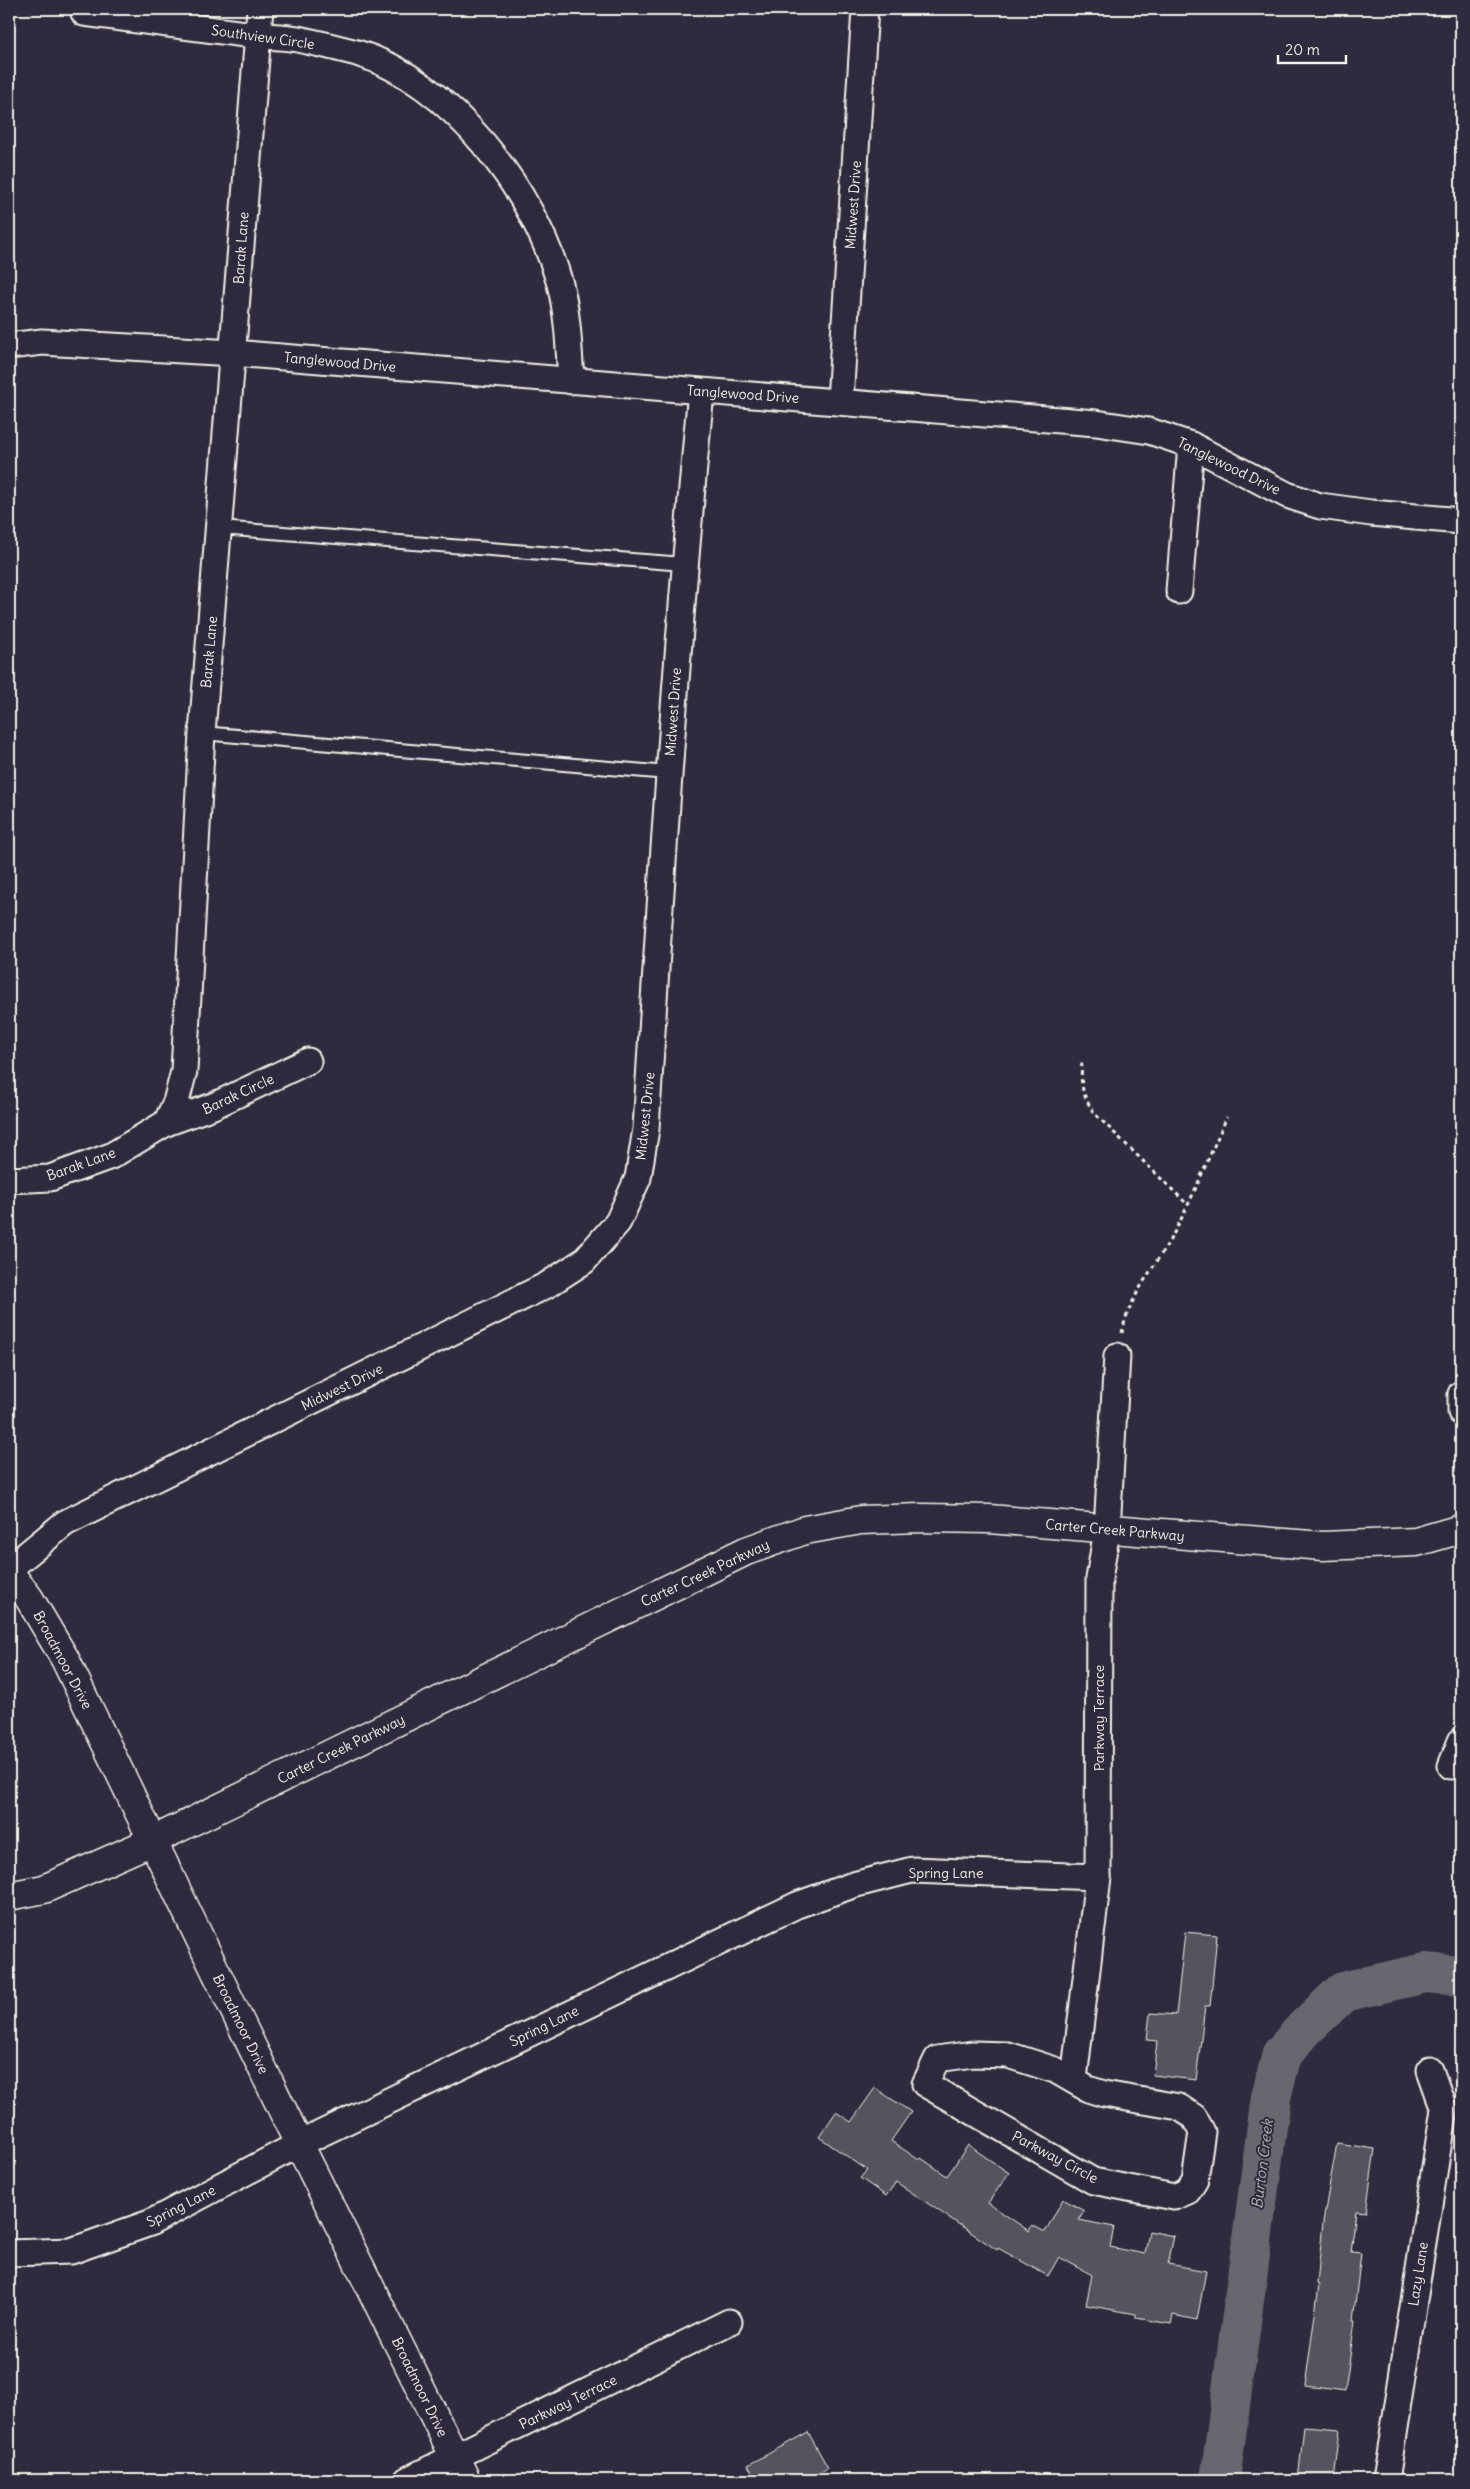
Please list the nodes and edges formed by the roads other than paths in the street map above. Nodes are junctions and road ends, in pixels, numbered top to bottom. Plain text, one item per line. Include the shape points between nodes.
1 (260, 9) edge
2 (865, 9) edge
3 (84, 13) dead end
4 (258, 36) junction
5 (9, 346) edge
6 (233, 353) junction
7 (571, 381) junction
8 (701, 392) junction
9 (840, 401) junction
10 (1191, 445) junction
11 (1461, 521) edge
12 (219, 528) junction
13 (684, 564) junction
14 (1179, 591) dead end
15 (202, 733) junction
16 (668, 773) junction
17 (308, 1061) dead end
18 (166, 1124) junction
19 (9, 1180) edge
20 (1117, 1356) road end
21 (1461, 1394) edge
22 (1461, 1412) edge
23 (1461, 1529) edge
24 (1107, 1530) junction
25 (9, 1570) edge
26 (1461, 1741) edge
27 (1451, 1766) dead end
28 (152, 1841) junction
29 (1098, 1877) junction
30 (9, 1896) edge
31 (1430, 2070) dead end
32 (1074, 2079) junction
33 (299, 2144) junction
34 (9, 2253) edge
35 (729, 2322) dead end
36 (461, 2469) edge
37 (407, 2480) edge
38 (1386, 2480) edge

1 - 4 street, Barak Lane
2 - 9 street, Midwest Drive
3 - 4 street, Southview Circle
4 - 6 street, Barak Lane
4 - 7 street, Southview Circle via 297,39 358,54 396,70 439,97 474,133 510,177 541,236 560,284
5 - 6 street, Tanglewood Drive via 42,342
6 - 7 street, Tanglewood Drive
6 - 12 street, Barak Lane
7 - 8 street, Tanglewood Drive
8 - 9 street, Tanglewood Drive
8 - 13 street, Midwest Drive
9 - 10 street, Tanglewood Drive via 1096,423 1149,431
10 - 11 street, Tanglewood Drive via 1287,495 1320,506
10 - 14 street
12 - 13 lane
12 - 15 street, Barak Lane
13 - 16 street, Midwest Drive
15 - 16 lane
15 - 18 street, Barak Lane via 184,1071
16 - 25 street, Midwest Drive via 646,1129 638,1178 618,1222 584,1261 547,1285 65,1523
17 - 18 street, Barak Circle via 214,1106
18 - 19 street, Barak Lane via 111,1156 50,1178
20 - 24 street, Parkway Terrace
21 - 22 street
23 - 24 street, Carter Creek Parkway via 1416,1542 1323,1546
24 - 28 street, Carter Creek Parkway via 989,1519 921,1518 861,1520 805,1530 746,1551
24 - 29 street, Parkway Terrace via 1099,1578
25 - 28 street, Broadmoor Drive via 65,1659
26 - 27 street
28 - 30 street, Carter Creek Parkway via 44,1889
28 - 33 street, Broadmoor Drive
29 - 32 street, Parkway Terrace
29 - 33 street, Spring Lane via 912,1870 853,1885 797,1905
31 - 38 street, Lazy Lane via 1444,2109
32 - 32 street, Parkway Circle via 1008,2055 973,2054 937,2059 925,2084 1093,2181 1174,2196 1188,2191 1195,2180 1202,2132 1194,2117 1179,2107 1088,2089
33 - 34 street, Spring Lane via 150,2223 71,2251
33 - 36 street, Broadmoor Drive
35 - 36 street, Parkway Terrace
36 - 37 street, Parkway Terrace

